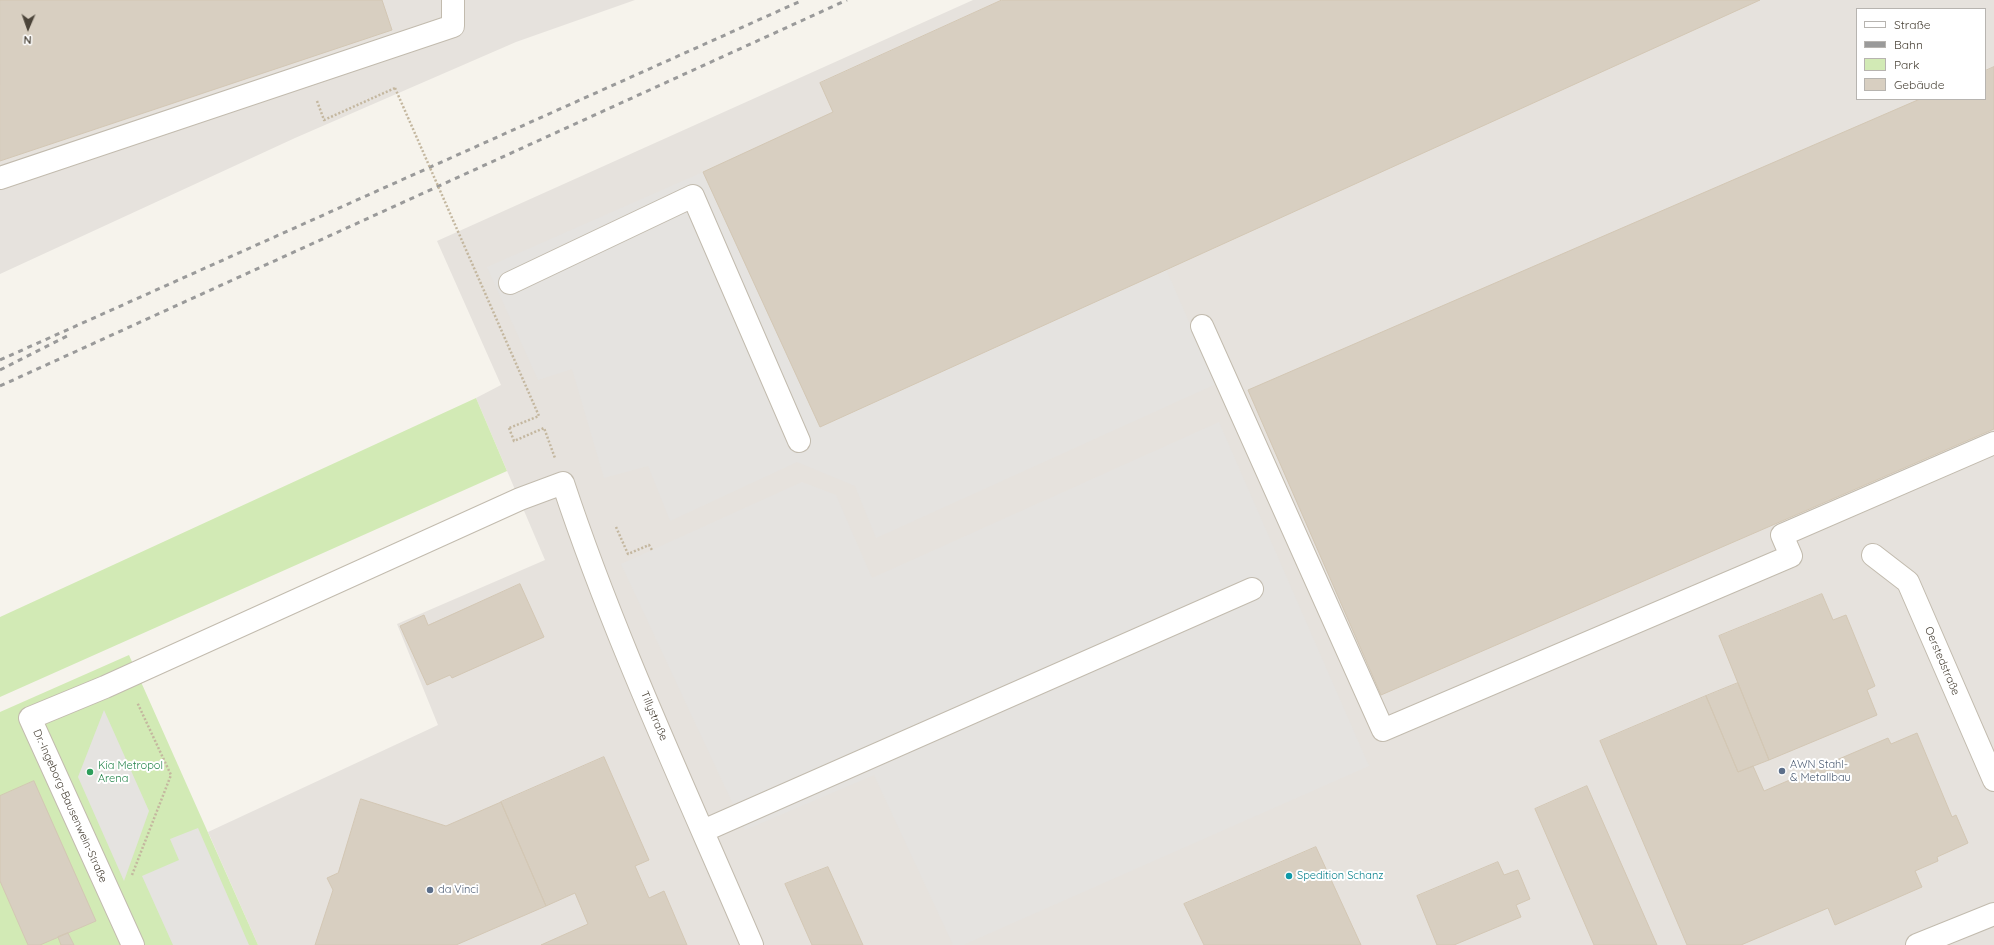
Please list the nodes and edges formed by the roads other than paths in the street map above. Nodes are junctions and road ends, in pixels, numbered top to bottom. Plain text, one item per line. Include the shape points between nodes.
1 (453, 0) edge
2 (0, 178) edge
3 (510, 283) dead end
4 (1202, 326) dead end
5 (799, 441) dead end
6 (1994, 443) edge
7 (1873, 555) dead end
8 (1252, 589) dead end
9 (105, 687) joint
10 (1994, 780) edge
11 (703, 831) junction
12 (1994, 914) edge
13 (133, 945) edge
14 (752, 945) edge
15 (1917, 945) edge

1 - 2 street via 453,26
3 - 5 street via 693,196
4 - 6 street via 1383,730 1791,556 1782,535
7 - 10 street, Oerstedstraße via 1908,582
8 - 11 street
9 - 11 street, Tillystraße via 520,499 563,484 583,543
9 - 13 street, Dr.-Ingeborg-Bausenwein-Straße via 30,718
11 - 14 street, Tillystraße
12 - 15 street

